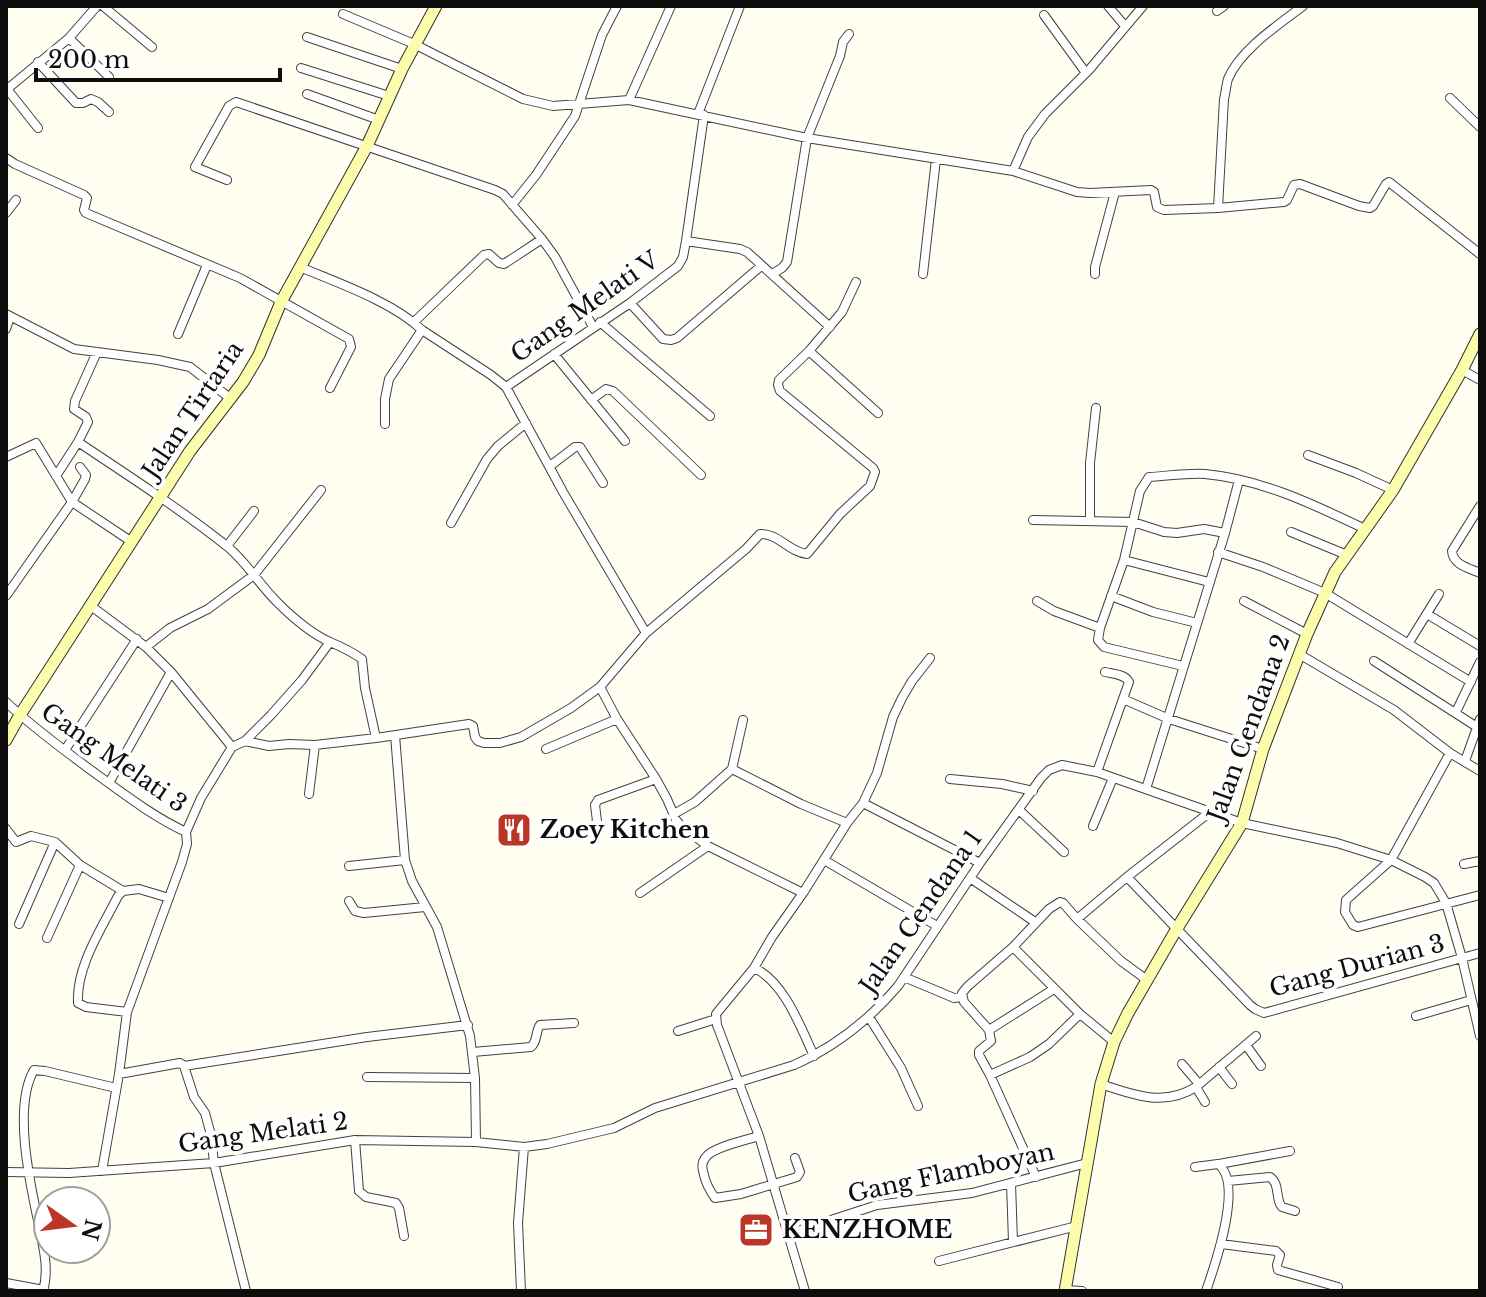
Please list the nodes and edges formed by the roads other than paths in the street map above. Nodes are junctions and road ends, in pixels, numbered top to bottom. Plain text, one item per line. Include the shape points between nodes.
1 (80, 6) edge
2 (100, 6) edge
3 (436, 6) edge
4 (617, 6) edge
5 (671, 6) edge
6 (740, 6) edge
7 (1108, 6) edge
8 (1143, 6) edge
9 (1303, 6) edge
10 (89, 14) junction
11 (343, 14) dead end
12 (1044, 15) dead end
13 (1125, 26) junction
14 (849, 34) dead end
15 (307, 37) dead end
16 (69, 38) junction
17 (414, 44) junction
18 (152, 47) dead end
19 (38, 62) junction
20 (301, 68) dead end
21 (402, 69) junction
22 (1086, 73) junction
23 (109, 77) dead end
24 (6, 90) edge
25 (307, 94) dead end
26 (389, 96) junction
27 (1450, 98) dead end
28 (629, 100) junction
29 (578, 105) junction
30 (109, 112) dead end
31 (701, 114) junction
32 (379, 120) junction
33 (1480, 127) edge
34 (38, 128) dead end
35 (807, 138) junction
36 (367, 146) junction
37 (6, 158) edge
38 (936, 159) junction
39 (1013, 171) junction
40 (227, 180) dead end
41 (1115, 192) junction
42 (16, 200) dead end
43 (512, 205) junction
44 (1218, 208) junction
45 (6, 213) edge
46 (542, 239) junction
47 (686, 241) junction
48 (1480, 254) edge
49 (207, 265) junction
50 (761, 266) junction
51 (300, 267) junction
52 (772, 274) junction
53 (923, 274) dead end
54 (1095, 274) dead end
55 (856, 282) dead end
56 (281, 302) junction
57 (630, 303) junction
58 (8, 315) edge
59 (414, 322) junction
60 (597, 324) junction
61 (830, 327) junction
62 (6, 329) edge
63 (422, 330) junction
64 (178, 334) dead end
65 (1480, 334) edge
66 (809, 351) junction
67 (97, 352) junction
68 (554, 354) junction
69 (1462, 370) junction
70 (1480, 380) edge
71 (506, 387) junction
72 (330, 388) dead end
73 (231, 399) junction
74 (591, 400) junction
75 (1096, 408) dead end
76 (878, 413) dead end
77 (710, 416) dead end
78 (526, 423) junction
79 (385, 424) dead end
80 (625, 441) dead end
81 (78, 442) junction
82 (1308, 455) dead end
83 (6, 457) edge
84 (550, 466) junction
85 (80, 467) dead end
86 (701, 475) dead end
87 (56, 476) junction
88 (1239, 480) junction
89 (603, 483) dead end
90 (321, 490) dead end
91 (1393, 490) junction
92 (161, 497) junction
93 (72, 502) junction
94 (1480, 506) edge
95 (254, 511) dead end
96 (1033, 520) dead end
97 (1090, 521) junction
98 (1133, 522) junction
99 (451, 523) dead end
100 (1365, 529) junction
101 (1291, 532) dead end
102 (1225, 533) junction
103 (132, 542) junction
104 (227, 546) junction
105 (1218, 552) junction
106 (1347, 555) junction
107 (1124, 560) junction
108 (1479, 571) edge
109 (254, 575) junction
110 (1209, 582) junction
111 (1325, 593) junction
112 (1439, 594) dead end
113 (6, 596) edge
114 (1111, 596) junction
115 (1037, 601) dead end
116 (1244, 601) dead end
117 (91, 606) junction
118 (1427, 614) junction
119 (1197, 623) junction
120 (1100, 628) junction
121 (646, 633) junction
122 (1307, 634) junction
123 (137, 639) junction
124 (330, 642) junction
125 (1408, 644) junction
126 (1480, 646) edge
127 (146, 647) junction
128 (1299, 654) junction
129 (930, 658) dead end
130 (1374, 661) dead end
131 (1480, 662) edge
132 (1183, 666) junction
133 (171, 672) junction
134 (1105, 672) dead end
135 (1471, 682) junction
136 (600, 687) junction
137 (1123, 699) junction
138 (6, 702) edge
139 (1456, 712) junction
140 (20, 715) junction
141 (617, 719) junction
142 (1169, 719) junction
143 (743, 720) dead end
144 (1479, 723) edge
145 (395, 735) junction
146 (376, 738) junction
147 (6, 740) edge
148 (245, 741) junction
149 (315, 745) junction
150 (232, 747) junction
151 (546, 749) dead end
152 (1263, 749) junction
153 (65, 750) junction
154 (1450, 753) junction
155 (1465, 761) junction
156 (732, 769) junction
157 (1480, 771) edge
158 (1097, 772) junction
159 (1113, 778) junction
160 (656, 779) junction
161 (950, 779) dead end
162 (109, 783) junction
163 (1146, 789) junction
164 (1033, 791) junction
165 (309, 794) dead end
166 (863, 803) junction
167 (1019, 810) junction
168 (1210, 812) junction
169 (674, 814) junction
170 (847, 823) junction
171 (1242, 823) junction
172 (1093, 826) dead end
173 (6, 829) edge
174 (186, 832) junction
175 (589, 834) dead end
176 (55, 842) junction
177 (708, 846) junction
178 (1064, 852) dead end
179 (405, 860) junction
180 (824, 860) junction
181 (1391, 860) junction
182 (1480, 861) edge
183 (980, 863) junction
184 (1464, 864) dead end
185 (80, 865) junction
186 (349, 866) dead end
187 (1127, 877) junction
188 (970, 878) junction
189 (123, 891) junction
190 (640, 893) dead end
191 (803, 893) junction
192 (1480, 895) edge
193 (169, 898) junction
194 (349, 901) dead end
195 (1446, 903) junction
196 (425, 907) junction
197 (1077, 919) junction
198 (1035, 922) junction
199 (19, 924) dead end
200 (937, 926) junction
201 (1176, 930) junction
202 (47, 938) dead end
203 (1013, 947) junction
204 (1480, 953) edge
205 (1462, 958) junction
206 (754, 968) junction
207 (904, 977) junction
208 (1147, 980) junction
209 (1054, 989) junction
210 (962, 997) junction
211 (1471, 1000) junction
212 (127, 1012) junction
213 (1080, 1014) junction
214 (1416, 1016) dead end
215 (869, 1017) junction
216 (716, 1019) junction
217 (574, 1023) dead end
218 (468, 1025) junction
219 (989, 1030) junction
220 (678, 1031) dead end
221 (1479, 1031) edge
222 (1256, 1036) dead end
223 (1114, 1042) junction
224 (1246, 1045) junction
225 (473, 1052) junction
226 (814, 1056) junction
227 (1182, 1064) dead end
228 (184, 1066) junction
229 (1261, 1066) dead end
230 (1219, 1067) junction
231 (119, 1074) junction
232 (990, 1075) junction
233 (367, 1077) dead end
234 (475, 1078) junction
235 (739, 1082) junction
236 (1101, 1084) junction
237 (1232, 1084) dead end
238 (1197, 1086) junction
239 (116, 1088) junction
240 (1205, 1102) dead end
241 (918, 1106) dead end
242 (759, 1136) junction
243 (355, 1140) junction
244 (476, 1142) junction
245 (524, 1147) junction
246 (1290, 1151) dead end
247 (795, 1158) dead end
248 (214, 1163) junction
249 (1087, 1163) junction
250 (1218, 1164) junction
251 (1195, 1167) dead end
252 (102, 1171) junction
253 (6, 1172) edge
254 (28, 1172) junction
255 (1036, 1177) junction
256 (1228, 1181) junction
257 (1011, 1183) junction
258 (773, 1185) junction
259 (1295, 1211) dead end
260 (1077, 1226) junction
261 (788, 1234) junction
262 (404, 1236) dead end
263 (1013, 1242) junction
264 (1221, 1244) junction
265 (939, 1261) dead end
266 (6, 1283) edge
267 (1338, 1287) dead end
268 (44, 1290) edge
269 (1065, 1290) edge
270 (246, 1291) edge
271 (521, 1291) edge
272 (805, 1291) edge
273 (1082, 1291) edge
274 (1206, 1291) edge

1 - 10 street
2 - 10 street
2 - 18 street
3 - 17 street, Jalan Tirtaria
4 - 29 street
5 - 28 street
6 - 31 street, Gang Melati V
7 - 13 street
8 - 13 street
9 - 44 street via 1251,49 1228,81
10 - 16 street
11 - 17 street
12 - 22 street
13 - 22 street
14 - 35 street
15 - 21 street
16 - 19 street
16 - 23 street
17 - 21 street, Jalan Tirtaria
17 - 29 street via 523,99
19 - 24 street
19 - 30 street via 76,103 91,99
20 - 26 street
21 - 26 street, Jalan Tirtaria
22 - 39 street via 1045,114
24 - 34 street
25 - 32 street
26 - 32 street, Jalan Tirtaria
27 - 33 street
28 - 29 street
28 - 31 street
29 - 43 street via 558,143
31 - 35 street
31 - 47 street, Gang Melati V
32 - 36 street, Jalan Tirtaria
35 - 38 street
35 - 52 street via 787,262
36 - 40 street via 236,102 195,167
36 - 43 street via 495,190
36 - 51 street, Jalan Tirtaria
37 - 49 street via 84,195 86,213
38 - 39 street
38 - 53 street
39 - 41 street via 1077,192
41 - 44 street via 1151,190 1157,207 1164,210
41 - 54 street
42 - 45 street
43 - 46 street
44 - 48 street via 1284,202 1300,184 1370,208 1389,182
46 - 59 street via 504,264 484,255
46 - 60 street
47 - 50 street via 740,249
47 - 57 street, Gang Melati V via 678,266
49 - 56 street
49 - 64 street
50 - 52 street
50 - 57 street via 671,340 663,339
51 - 56 street, Jalan Tirtaria
51 - 59 street, Gang Melati V
52 - 61 street
55 - 61 street
56 - 72 street via 349,339 351,347
56 - 73 street, Jalan Tirtaria via 259,355
57 - 60 street, Gang Melati V
58 - 62 street
58 - 67 street via 74,349
59 - 63 street, Gang Melati V
60 - 68 street, Gang Melati V
60 - 77 street
61 - 66 street
63 - 71 street, Gang Melati V
63 - 79 street via 389,379
65 - 69 street, Jalan Cendana 2
66 - 76 street
66 - 121 street via 779,380 779,389 873,468 870,486 807,554 760,534
67 - 73 street via 190,367
67 - 81 street via 75,401 74,409 88,422
68 - 71 street, Gang Melati V
68 - 74 street
69 - 70 street
69 - 91 street, Jalan Cendana 2
71 - 78 street
73 - 92 street, Jalan Tirtaria
74 - 80 street
74 - 86 street via 606,389 613,391
75 - 97 street
78 - 84 street
78 - 99 street via 487,459
81 - 87 street
81 - 92 street
82 - 91 street
83 - 87 street via 36,443
84 - 89 street via 580,447
84 - 121 street
85 - 93 street via 86,475
87 - 93 street
88 - 98 street via 1204,474 1149,477
88 - 100 street
88 - 102 street
90 - 109 street
91 - 100 street, Jalan Cendana 2
92 - 103 street, Jalan Tirtaria
92 - 104 street
93 - 103 street
93 - 113 street
94 - 108 street via 1452,551 1456,562
95 - 104 street
96 - 97 street
97 - 98 street
98 - 102 street via 1164,532
98 - 107 street
100 - 106 street, Jalan Cendana 2
101 - 106 street
102 - 105 street
103 - 117 street, Jalan Tirtaria
104 - 109 street
105 - 110 street
105 - 111 street
106 - 111 street, Jalan Cendana 2
107 - 110 street
107 - 114 street
109 - 124 street via 276,601
109 - 127 street
110 - 119 street
111 - 122 street, Jalan Cendana 2
111 - 125 street
112 - 118 street
114 - 119 street
114 - 120 street
115 - 120 street
116 - 122 street
117 - 123 street
117 - 140 street, Jalan Tirtaria
118 - 125 street
118 - 126 street
119 - 132 street
120 - 132 street via 1098,640 1104,647
121 - 136 street
122 - 128 street, Jalan Cendana 2
123 - 127 street
123 - 153 street
124 - 146 street via 362,659
124 - 148 street
125 - 135 street
127 - 133 street
128 - 152 street, Jalan Cendana 2
128 - 154 street via 1394,710
129 - 166 street via 893,717
130 - 139 street
131 - 135 street
132 - 142 street
133 - 150 street
133 - 162 street
134 - 137 street via 1127,678
135 - 139 street
136 - 141 street
136 - 145 street via 521,737 500,743 478,741 469,724
137 - 142 street
137 - 158 street
138 - 140 street, Gang Melati 3
139 - 144 street
140 - 147 street, Jalan Tirtaria
140 - 153 street, Gang Melati 3
141 - 151 street
141 - 160 street
142 - 152 street
142 - 163 street
143 - 156 street
144 - 155 street
145 - 146 street
145 - 179 street
146 - 149 street
148 - 149 street
148 - 150 street
149 - 165 street
150 - 174 street
152 - 171 street, Jalan Cendana 2
153 - 162 street, Gang Melati 3
154 - 155 street
154 - 181 street
155 - 157 street
156 - 169 street
156 - 170 street
158 - 159 street, Jalan Cendana 1
158 - 164 street, Jalan Cendana 1 via 1056,766
159 - 163 street, Jalan Cendana 1
159 - 172 street
160 - 169 street
160 - 175 street via 598,800 597,821
161 - 164 street
162 - 174 street, Gang Melati 3
163 - 168 street, Jalan Cendana 1
164 - 167 street, Jalan Cendana 1
166 - 170 street
166 - 183 street
167 - 178 street
167 - 183 street, Jalan Cendana 1
168 - 171 street, Jalan Cendana 1
168 - 187 street
169 - 177 street
170 - 180 street
171 - 181 street, Jalan Cendana 1
171 - 201 street, Jalan Cendana 2
173 - 176 street via 16,842 31,836
174 - 193 street
176 - 185 street
176 - 199 street
177 - 190 street
177 - 191 street
179 - 186 street
179 - 196 street
180 - 191 street
180 - 200 street
181 - 195 street, Jalan Cendana 1 via 1434,883
181 - 195 street via 1346,900 1345,912 1353,925
182 - 184 street
183 - 188 street, Jalan Cendana 1
185 - 189 street
185 - 202 street
187 - 197 street
187 - 201 street, Gang Durian 3
188 - 198 street
188 - 200 street, Jalan Cendana 1
189 - 193 street via 139,889
189 - 212 street via 88,956 78,1003
191 - 206 street
192 - 195 street
193 - 212 street
194 - 196 street via 355,911 364,913
195 - 205 street
196 - 218 street via 437,927
197 - 198 street via 1060,902
197 - 208 street
198 - 203 street
200 - 207 street, Jalan Cendana 1
201 - 205 street, Gang Durian 3 via 1264,1013
201 - 208 street, Jalan Cendana 2
203 - 209 street
203 - 210 street
204 - 205 street
205 - 211 street
206 - 216 street via 718,1009
206 - 226 street via 777,986
207 - 210 street
207 - 215 street, Jalan Cendana 1
208 - 223 street, Jalan Cendana 2
209 - 213 street
209 - 219 street
210 - 219 street
211 - 214 street
211 - 221 street
212 - 231 street
213 - 223 street
213 - 232 street via 1030,1057
215 - 226 street, Jalan Cendana 1
215 - 241 street
216 - 220 street
216 - 235 street
217 - 225 street via 540,1025 531,1047
218 - 225 street
218 - 228 street
219 - 232 street via 991,1041 979,1055
222 - 224 street
223 - 236 street, Jalan Cendana 2
224 - 229 street
224 - 230 street
225 - 234 street
226 - 235 street, Jalan Cendana 1
227 - 238 street
228 - 231 street
228 - 248 street via 205,1113
230 - 237 street
230 - 238 street
231 - 239 street
232 - 255 street
233 - 234 street
234 - 244 street
235 - 242 street
235 - 245 street, Jalan Cendana 1 via 655,1108 614,1128
236 - 238 street via 1150,1099
236 - 249 street, Jalan Cendana 2
238 - 240 street
239 - 252 street
239 - 254 street via 34,1070 24,1126
242 - 258 street
242 - 258 street via 710,1153 702,1166 705,1180 715,1198
243 - 244 street, Gang Melati 2
243 - 248 street, Gang Melati 2
243 - 262 street via 359,1191 396,1203
244 - 245 street, Gang Melati 2
245 - 271 street via 518,1223
246 - 250 street
247 - 258 street via 799,1175
248 - 252 street, Gang Melati 2
248 - 270 street
249 - 255 street, Gang Flamboyan
249 - 260 street, Jalan Cendana 2
250 - 251 street
250 - 256 street
252 - 254 street, Gang Melati 2
253 - 254 street, Gang Melati 2
254 - 268 street via 47,1273
255 - 257 street, Gang Flamboyan
256 - 259 street via 1273,1179 1282,1207
256 - 264 street
257 - 261 street, Gang Flamboyan via 877,1205
257 - 263 street
258 - 261 street
260 - 263 street
260 - 269 street, Jalan Cendana 2
261 - 272 street
263 - 265 street
264 - 267 street via 1276,1251 1278,1270
264 - 274 street
266 - 268 street
269 - 273 street

